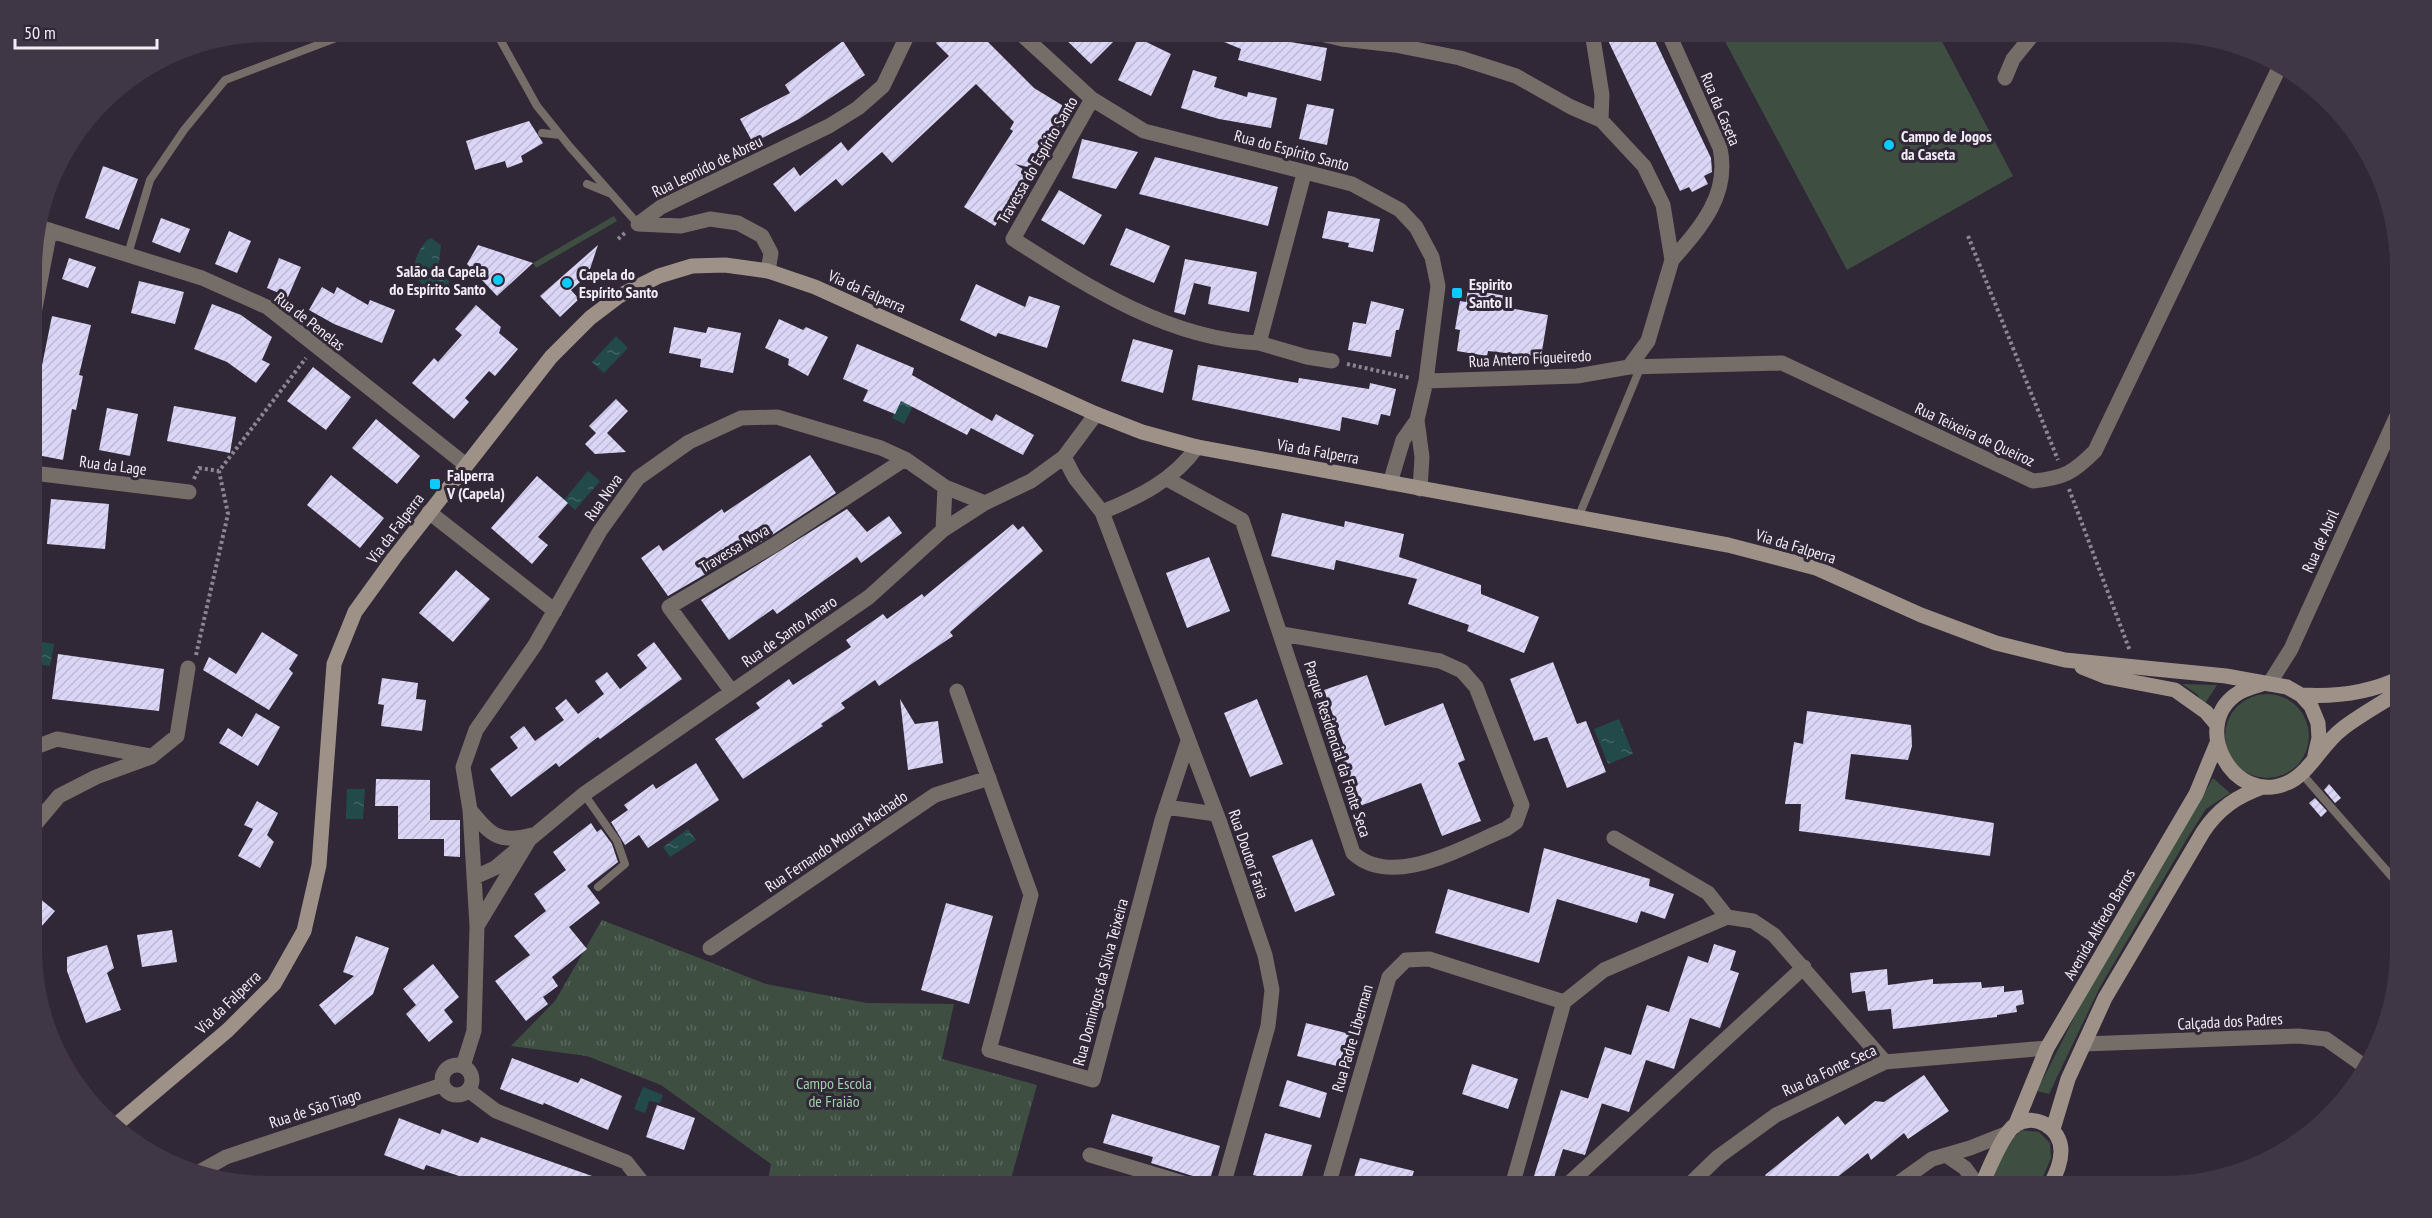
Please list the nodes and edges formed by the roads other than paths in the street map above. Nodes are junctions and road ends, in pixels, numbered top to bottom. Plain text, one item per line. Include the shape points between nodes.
1 (326, 42) edge
2 (502, 42) edge
3 (904, 42) edge
4 (1030, 42) edge
5 (1368, 42) edge
6 (1594, 42) edge
7 (1672, 42) edge
8 (2027, 42) edge
9 (2277, 72) edge
10 (2005, 78) dead end
11 (1092, 99) junction
12 (1601, 120) junction
13 (542, 133) dead end
14 (560, 135) junction
15 (1304, 174) junction
16 (587, 184) dead end
17 (610, 193) junction
18 (638, 224) junction
19 (45, 228) edge
20 (128, 254) junction
21 (1672, 260) junction
22 (768, 271) junction
23 (1259, 343) junction
24 (1332, 361) road end
25 (1635, 367) junction
26 (1426, 381) junction
27 (1096, 414) junction
28 (1417, 420) junction
29 (2390, 431) edge
30 (1197, 447) junction
31 (1064, 457) junction
32 (905, 459) junction
33 (466, 465) junction
34 (42, 474) edge
35 (1167, 479) junction
36 (1390, 483) junction
37 (945, 487) junction
38 (1420, 489) junction
39 (189, 492) dead end
40 (985, 503) junction
41 (429, 512) junction
42 (1102, 512) junction
43 (1578, 518) junction
44 (943, 530) junction
45 (555, 611) junction
46 (1282, 634) junction
47 (2065, 660) junction
48 (188, 668) road end
49 (2390, 682) edge
50 (2265, 684) junction
51 (957, 691) dead end
52 (732, 692) junction
53 (2301, 695) junction
54 (2390, 698) edge
55 (2217, 725) junction
56 (1188, 741) junction
57 (2217, 743) junction
58 (42, 745) edge
59 (2315, 755) junction
60 (151, 757) junction
61 (2302, 774) junction
62 (989, 778) junction
63 (2263, 787) junction
64 (584, 794) junction
65 (1166, 807) junction
66 (470, 810) junction
67 (1216, 814) junction
68 (42, 816) edge
69 (532, 835) junction
70 (1614, 838) dead end
71 (2390, 875) edge
72 (475, 877) junction
73 (598, 887) dead end
74 (1727, 917) junction
75 (477, 926) junction
76 (710, 948) dead end
77 (1804, 967) junction
78 (1564, 1002) junction
79 (2084, 1044) junction
80 (2048, 1048) junction
81 (1884, 1062) junction
82 (2360, 1063) edge
83 (463, 1066) junction
84 (442, 1085) junction
85 (468, 1090) junction
86 (120, 1121) edge
87 (2011, 1129) junction
88 (2054, 1129) junction
89 (1090, 1155) dead end
90 (1946, 1155) junction
91 (208, 1167) edge
92 (637, 1176) edge
93 (1160, 1176) edge
94 (1226, 1176) edge
95 (1331, 1176) edge
96 (1516, 1176) edge
97 (1577, 1176) edge
98 (1699, 1176) edge
99 (1907, 1176) edge
100 (1972, 1176) edge
101 (1985, 1176) edge
102 (2054, 1176) edge

1 - 20 lane via 225,80 150,180
2 - 14 lane via 537,106
3 - 18 street, Rua Leonído de Abreu via 883,86 858,108 829,126 661,207
4 - 11 street, Rua do Espírito Santo
5 - 12 street via 1460,57 1516,76
6 - 12 street via 1602,95
7 - 21 street, Rua da Caseta via 1723,162 1720,192 1713,208
8 - 10 street via 2013,59
9 - 25 street, Rua Teixeira de Queiroz via 2095,451 2073,472 2033,481 1782,363
11 - 15 street, Rua do Espírito Santo via 1144,131
11 - 23 street, Travessa do Espírito Santo via 1013,239 1082,283 1155,319 1232,342
12 - 21 street via 1644,166 1663,205
13 - 14 lane
14 - 17 lane
15 - 23 street
15 - 26 street, Rua do Espírito Santo via 1352,184 1400,210 1416,227 1432,257 1438,286
16 - 17 lane
17 - 18 lane
18 - 22 street, Rua Leonído de Abreu via 681,226 711,219 738,223 762,236 771,253
19 - 20 street, Rua de Penelas
20 - 33 street, Rua de Penelas via 202,278 267,307
21 - 25 street via 1648,341
22 - 27 main road, Via da Falperra via 815,287
22 - 33 main road, Via da Falperra via 692,266 659,276 619,296 551,357
23 - 24 street
25 - 26 street, Rua Antero Figueiredo via 1577,376
25 - 43 lane
26 - 28 street, Rua do Espírito Santo
27 - 30 main road, Via da Falperra
27 - 31 street, Rua de Santo Amaro
28 - 36 street via 1403,440
28 - 38 street via 1422,457
29 - 50 street, Rua de Abril via 2291,649
30 - 35 street
30 - 36 main road, Via da Falperra
31 - 40 street, Rua de Santo Amaro via 1031,481
31 - 42 street, Rua Doutor Faria
32 - 37 street, Rua Nova
32 - 45 street, Rua Nova via 777,417 741,418 689,442 638,478 600,531
32 - 52 street, Travessa Nova via 774,545 669,607
33 - 41 main road, Via da Falperra
34 - 39 street, Rua da Lage
35 - 42 street
35 - 46 street, Parque Residencial da Fonte Seca via 1242,520
36 - 38 main road, Via da Falperra
37 - 40 street, Rua Nova
37 - 44 street
38 - 43 main road, Via da Falperra
40 - 44 street, Rua de Santo Amaro
41 - 45 street
41 - 86 main road, Via da Falperra via 355,612 334,664 319,865 304,931 274,984 228,1030
42 - 56 street, Rua Doutor Faria
43 - 47 main road, Via da Falperra via 1728,545 1816,568 1996,643
44 - 52 street, Rua de Santo Amaro via 869,597
45 - 66 street, Rua Nova via 476,730 463,767
46 - 46 street, Parque Residencial da Fonte Seca via 1353,853 1363,861 1388,868 1411,867 1516,822 1522,805 1476,687 1462,670 1440,661
47 - 50 main road, Via da Falperra via 2226,676
47 - 55 main road, Via da Falperra via 2107,677 2175,690
48 - 60 street via 177,736
49 - 53 main road, Via da Falperra via 2363,691 2323,697
50 - 53 main road, Via da Falperra via 2287,687
50 - 55 main road via 2240,692
51 - 62 street, Rua Domingos da Silva Teixeira
52 - 64 street, Rua de Santo Amaro
53 - 59 main road via 2318,723
54 - 59 main road via 2341,730
55 - 57 main road
56 - 65 street, Rua Domingos da Silva Teixeira
56 - 67 street, Rua Doutor Faria
57 - 63 main road via 2223,762 2235,775
57 - 80 main road, Avenida Alfredo Barros via 2196,794
58 - 60 street via 57,739
59 - 61 main road
60 - 68 street via 96,777 59,796
61 - 63 main road via 2287,783
61 - 71 lane
62 - 65 street, Rua Domingos da Silva Teixeira via 1031,895 989,1050 1093,1080
62 - 76 street, Rua Fernando Moura Machado via 935,795
63 - 79 main road via 2244,794 2214,815 2105,998
64 - 69 street, Rua de Santo Amaro
64 - 73 lane via 617,841 625,864
65 - 67 street
66 - 69 street via 495,835 510,841
66 - 72 street, Rua Nova
67 - 94 street, Rua Doutor Faria via 1265,955 1272,990 1268,1026
69 - 72 street, Rua de Santo Amaro via 495,868
69 - 75 street
70 - 74 street via 1708,893
72 - 75 street, Rua Nova
74 - 77 street via 1753,921 1774,935
74 - 78 street via 1604,970
75 - 83 street via 474,1031
77 - 81 street
77 - 97 street
78 - 95 street, Rua Padre Liberman via 1429,959 1406,960 1389,977
78 - 96 street
79 - 82 street, Calçada dos Padres via 2298,1036 2326,1039
79 - 88 main road via 2058,1104
80 - 81 street, Rua da Fonte Seca
80 - 87 main road, Avenida Alfredo Barros
81 - 98 street, Rua da Fonte Seca via 1776,1115 1718,1157
83 - 84 street via 454,1065 445,1071
83 - 85 street via 471,1074
84 - 85 street via 452,1095
84 - 91 street, Rua de São Tiago via 226,1157
85 - 92 street via 496,1112 626,1162
87 - 88 main road via 2028,1121
87 - 90 street
87 - 101 main road, Avenida Alfredo Barros
88 - 102 main road via 2061,1150
89 - 93 street
90 - 99 street
90 - 100 street

